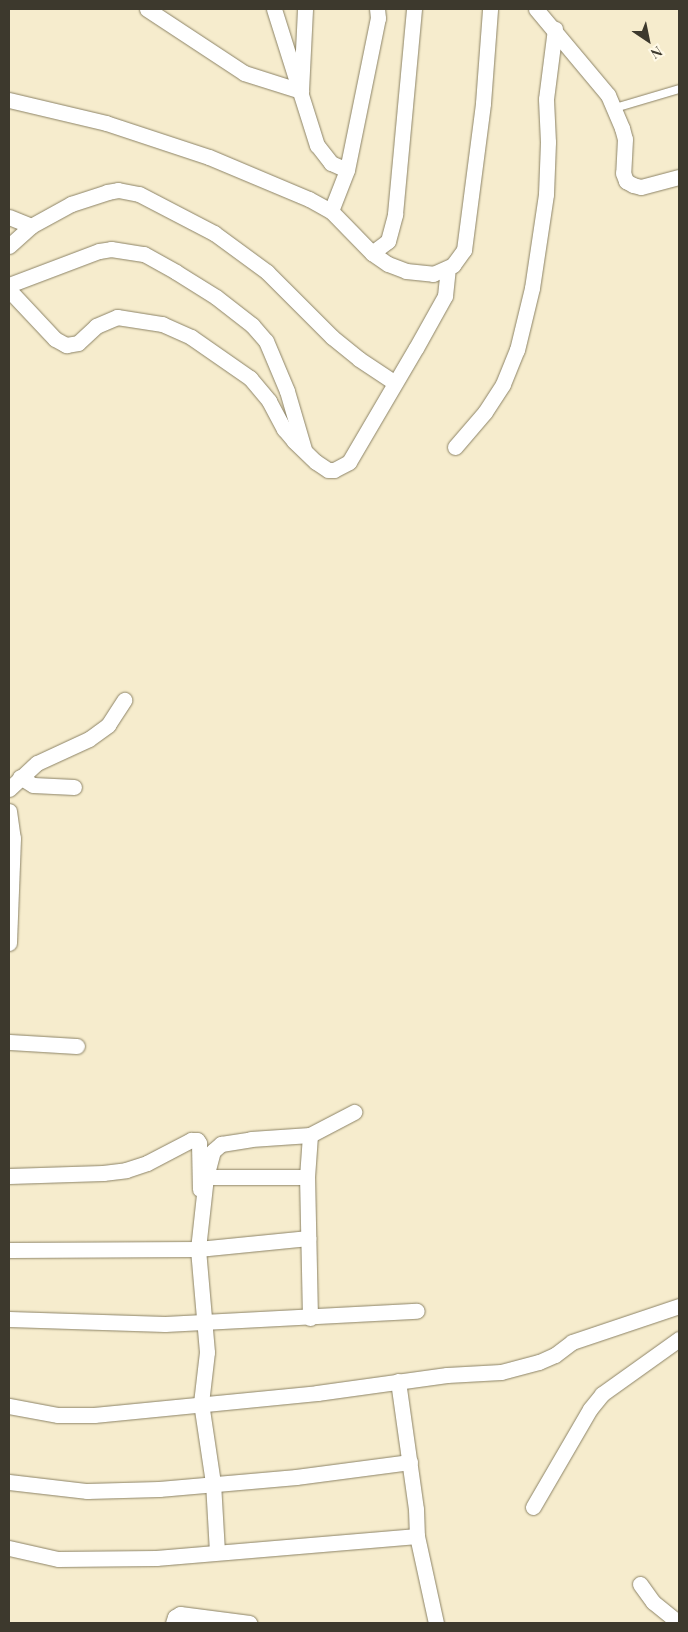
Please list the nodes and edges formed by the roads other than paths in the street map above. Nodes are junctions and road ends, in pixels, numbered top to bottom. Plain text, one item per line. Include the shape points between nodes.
1 (147, 9) edge
2 (305, 9) edge
3 (377, 9) edge
4 (414, 9) edge
5 (490, 9) edge
6 (536, 9) edge
7 (275, 10) edge
8 (555, 29) junction
9 (679, 89) edge
10 (301, 90) junction
11 (9, 100) edge
12 (615, 108) junction
13 (347, 170) junction
14 (679, 177) edge
15 (331, 211) junction
16 (9, 217) edge
17 (31, 226) junction
18 (9, 246) edge
19 (372, 253) junction
20 (448, 269) junction
21 (9, 285) edge
22 (9, 290) edge
23 (395, 383) junction
24 (455, 447) dead end
25 (305, 453) junction
26 (124, 700) dead end
27 (20, 777) junction
28 (74, 786) dead end
29 (9, 788) edge
30 (9, 811) edge
31 (9, 944) edge
32 (9, 1042) edge
33 (77, 1046) dead end
34 (354, 1112) dead end
35 (310, 1135) junction
36 (9, 1176) edge
37 (307, 1177) junction
38 (206, 1178) junction
39 (203, 1199) junction
40 (308, 1238) junction
41 (198, 1249) junction
42 (9, 1250) edge
43 (679, 1306) edge
44 (417, 1312) dead end
45 (9, 1318) edge
46 (310, 1318) junction
47 (205, 1320) junction
48 (679, 1339) edge
49 (398, 1381) junction
50 (201, 1404) junction
51 (9, 1406) edge
52 (410, 1462) junction
53 (9, 1482) edge
54 (213, 1483) junction
55 (533, 1507) dead end
56 (417, 1536) junction
57 (9, 1548) edge
58 (217, 1552) junction
59 (640, 1584) dead end
60 (173, 1623) edge
61 (249, 1623) edge
62 (436, 1623) edge
63 (678, 1623) edge

1 - 10 street via 244,73
2 - 10 street
3 - 13 street via 378,18
4 - 19 street via 395,214 388,241
5 - 20 street via 483,103 464,250
6 - 8 street
7 - 10 street
8 - 12 street via 600,84
8 - 24 street via 546,99 546,194 532,288 517,350 503,384 486,412
9 - 12 lane
10 - 13 street via 317,145 331,163
11 - 15 street via 106,123 200,154
12 - 14 street via 625,139 622,174 626,181 641,187
13 - 15 street
15 - 19 street
16 - 17 street
17 - 18 street
17 - 23 street via 57,210 107,192 129,191 149,198 214,233 267,272 332,337
19 - 20 street via 388,264 416,273 433,274
20 - 23 street via 445,296
21 - 25 street via 111,249 144,254 176,272 216,297 252,325 266,341 288,391
22 - 25 street via 58,342 66,345 78,343 96,326 117,317 162,324 191,337 250,378 269,401 284,429
23 - 25 street via 345,465 328,470
26 - 27 street via 108,725 90,739 37,763
27 - 28 street via 33,785
27 - 29 street
30 - 31 street via 13,838
32 - 33 street
34 - 35 street
35 - 37 street
35 - 38 street via 221,1144 213,1151
36 - 39 street via 126,1170 196,1140 199,1144 199,1184
37 - 38 street
37 - 40 street
38 - 39 street
39 - 41 street
40 - 41 street
40 - 46 street
41 - 42 street
41 - 47 street
43 - 49 street via 572,1342 539,1362 501,1372
44 - 46 street
45 - 47 street via 165,1324
46 - 47 street
47 - 50 street via 207,1352
48 - 55 street via 602,1394
49 - 50 street via 317,1393
49 - 52 street
50 - 51 street via 94,1415 58,1415
50 - 54 street
52 - 54 street via 296,1477
52 - 56 street
53 - 54 street via 87,1491 159,1489
54 - 58 street
56 - 58 street
56 - 62 street
57 - 58 street via 58,1559 156,1558
59 - 63 street via 654,1602
60 - 61 street via 180,1614

